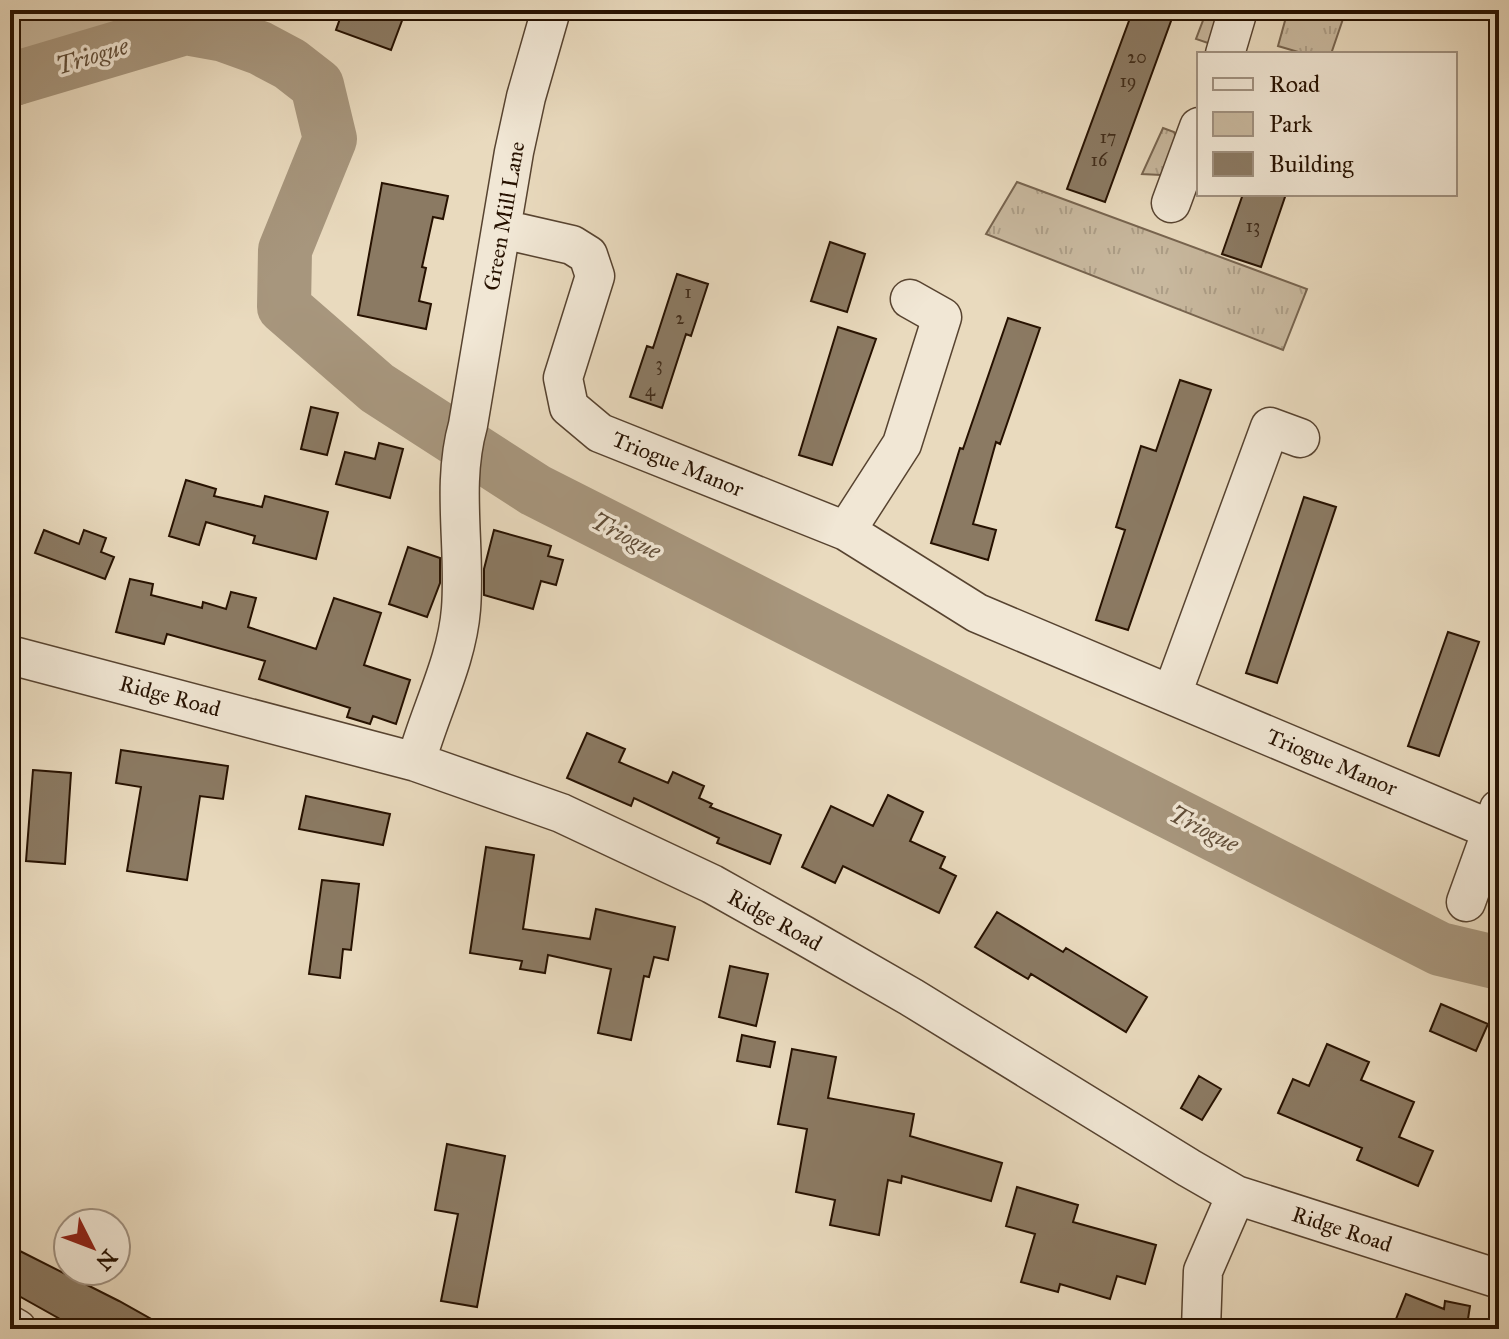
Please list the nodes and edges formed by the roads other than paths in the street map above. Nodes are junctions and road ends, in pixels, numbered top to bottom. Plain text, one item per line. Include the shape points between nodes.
1 (551, 10) edge
2 (1238, 10) edge
3 (1226, 52) edge
4 (1197, 132) edge
5 (1171, 203) dead end
6 (502, 229) junction
7 (910, 299) dead end
8 (1300, 438) dead end
9 (846, 531) junction
10 (10, 655) edge
11 (1172, 694) junction
12 (416, 762) junction
13 (1496, 820) edge
14 (1466, 902) dead end
15 (1236, 1195) junction
16 (1499, 1279) edge
17 (10, 1325) edge
18 (17, 1329) edge
19 (1201, 1329) edge

1 - 6 street, Green Mill Lane via 526,97
2 - 3 street
4 - 5 street
6 - 9 street, Triogue Manor via 572,245 588,255 595,276 563,378 569,407 600,433
6 - 12 street, Green Mill Lane via 460,452 459,626
7 - 9 street via 942,317 902,444
8 - 11 street via 1270,427
9 - 11 street, Triogue Manor via 977,613
10 - 12 street, Ridge Road
11 - 13 street, Triogue Manor
12 - 15 street, Ridge Road via 561,813 712,884 924,1005
13 - 14 street, Triogue Manor
15 - 16 street, Ridge Road
15 - 19 street via 1203,1271
17 - 18 street

